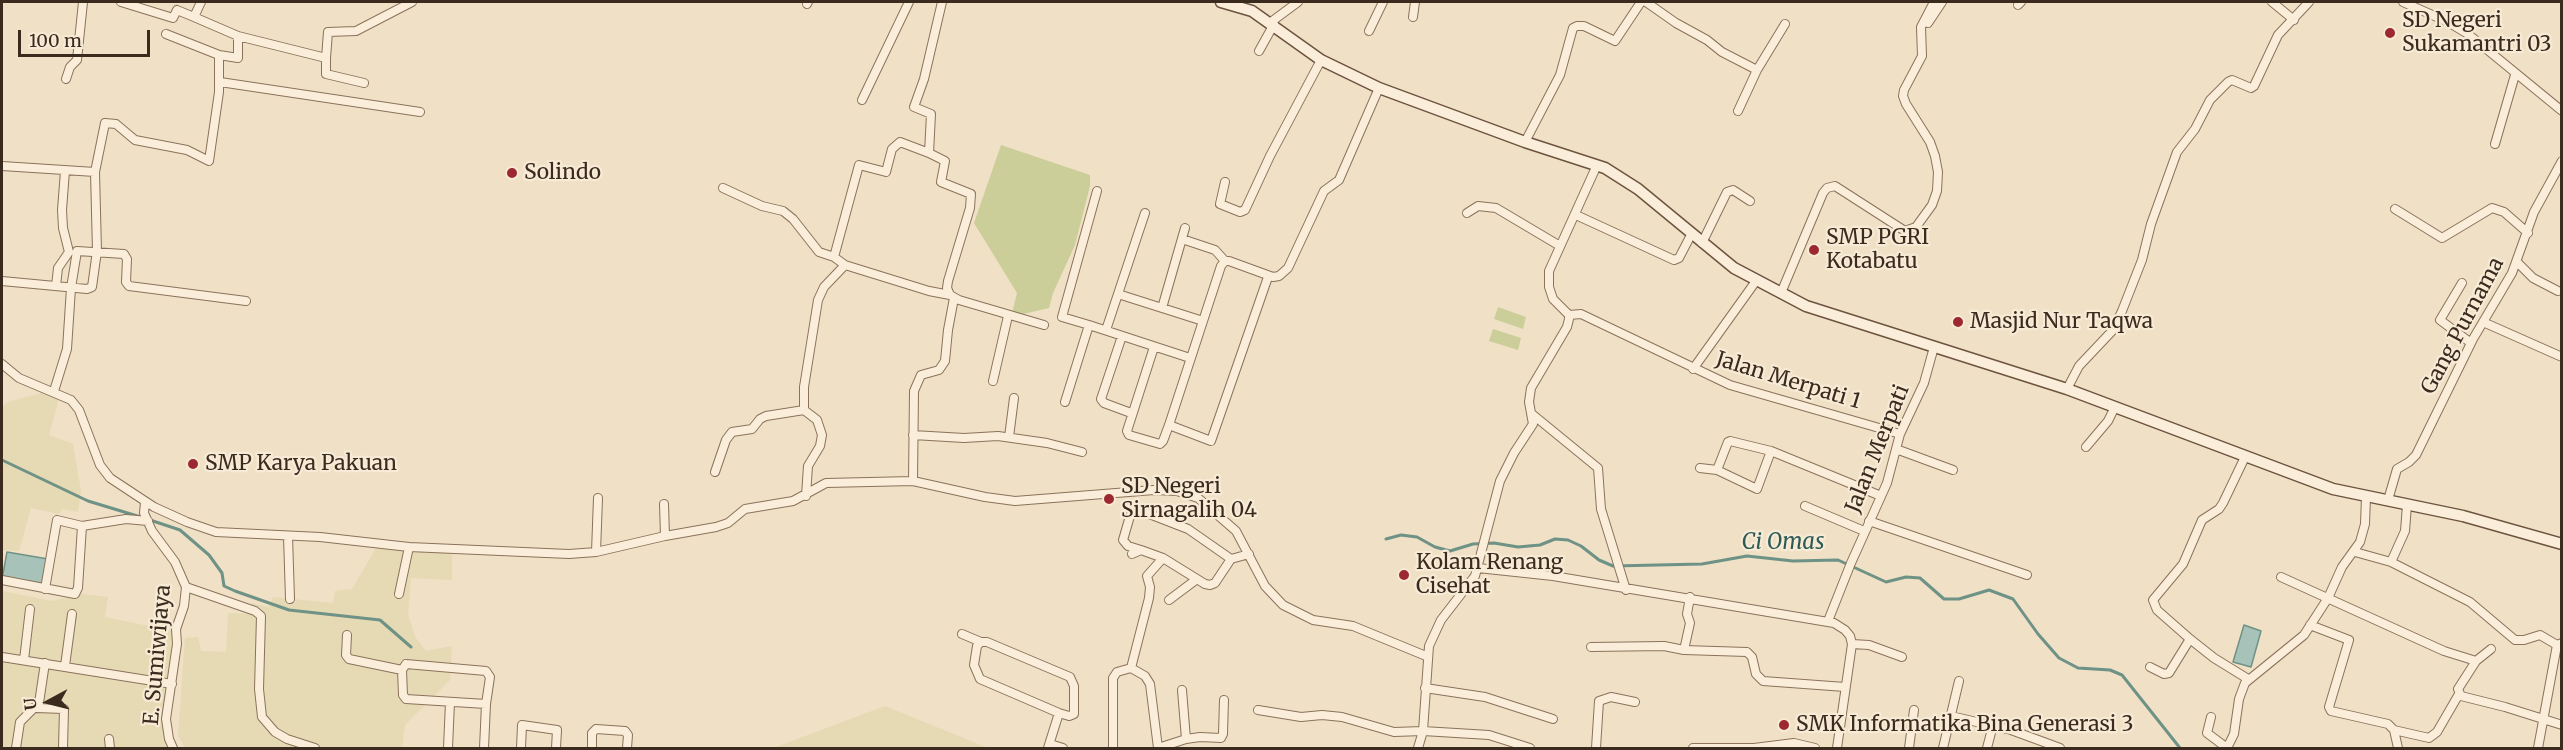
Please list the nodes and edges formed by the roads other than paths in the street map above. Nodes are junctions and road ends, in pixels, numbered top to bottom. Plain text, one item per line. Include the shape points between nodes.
1 (83, 2) edge
2 (121, 2) edge
3 (201, 2) edge
4 (412, 2) edge
5 (909, 2) edge
6 (942, 2) edge
7 (1221, 2) edge
8 (1298, 2) edge
9 (1383, 2) edge
10 (1415, 2) edge
11 (1641, 2) edge
12 (1646, 2) edge
13 (1934, 2) edge
14 (1942, 2) edge
15 (2272, 2) edge
16 (2309, 2) edge
17 (2403, 2) edge
18 (194, 17) junction
19 (1413, 17) dead end
20 (2294, 20) junction
21 (1272, 23) junction
22 (1928, 23) dead end
23 (1785, 24) dead end
24 (1370, 31) dead end
25 (166, 34) dead end
26 (238, 36) junction
27 (1259, 51) dead end
28 (219, 54) junction
29 (326, 58) junction
30 (1321, 60) junction
31 (1757, 70) junction
32 (2515, 75) junction
33 (66, 79) dead end
34 (220, 82) junction
35 (364, 83) dead end
36 (1379, 88) junction
37 (862, 100) dead end
38 (1738, 111) dead end
39 (2562, 111) edge
40 (420, 112) dead end
41 (1525, 142) junction
42 (2495, 144) dead end
43 (929, 153) junction
44 (2562, 161) edge
45 (1597, 165) junction
46 (2, 166) edge
47 (65, 171) junction
48 (95, 172) junction
49 (1225, 182) dead end
50 (723, 188) dead end
51 (1097, 191) dead end
52 (1750, 201) dead end
53 (2395, 209) dead end
54 (1145, 213) dead end
55 (1467, 213) dead end
56 (1576, 216) junction
57 (1185, 228) dead end
58 (1692, 233) junction
59 (2528, 233) junction
60 (1182, 239) junction
61 (1702, 243) junction
62 (1560, 246) junction
63 (97, 251) junction
64 (834, 257) junction
65 (1225, 261) junction
66 (2518, 262) junction
67 (845, 265) junction
68 (1268, 277) junction
69 (2, 281) edge
70 (1756, 281) junction
71 (2463, 282) dead end
72 (56, 286) junction
73 (71, 288) junction
74 (2558, 291) dead end
75 (1780, 293) junction
76 (1118, 294) junction
77 (952, 296) junction
78 (246, 301) dead end
79 (1162, 308) junction
80 (1569, 315) junction
81 (1008, 316) junction
82 (1203, 321) junction
83 (2483, 322) junction
84 (1089, 324) junction
85 (1044, 325) dead end
86 (1106, 330) junction
87 (1122, 336) junction
88 (2471, 343) junction
89 (1154, 347) junction
90 (1934, 347) junction
91 (2562, 357) edge
92 (1190, 358) junction
93 (2, 364) edge
94 (1693, 369) junction
95 (993, 381) dead end
96 (2067, 389) junction
97 (54, 392) junction
98 (1014, 398) dead end
99 (1065, 402) dead end
100 (2115, 407) junction
101 (804, 410) junction
102 (1131, 413) junction
103 (1532, 414) junction
104 (1169, 425) junction
105 (1900, 434) junction
106 (913, 435) junction
107 (1009, 437) junction
108 (2086, 447) dead end
109 (1896, 449) junction
110 (1771, 451) junction
111 (1082, 452) dead end
112 (2245, 457) junction
113 (1700, 468) dead end
114 (1717, 470) junction
115 (1953, 470) dead end
116 (715, 472) dead end
117 (913, 481) junction
118 (806, 496) junction
119 (1881, 496) junction
120 (2366, 497) junction
121 (598, 498) dead end
122 (2388, 500) junction
123 (144, 502) junction
124 (664, 504) dead end
125 (2407, 505) junction
126 (1805, 506) dead end
127 (146, 518) junction
128 (1869, 522) junction
129 (82, 526) junction
130 (1864, 531) junction
131 (288, 536) junction
132 (665, 536) junction
133 (2562, 544) edge
134 (409, 546) junction
135 (1142, 550) junction
136 (596, 552) junction
137 (2355, 552) junction
138 (1132, 554) dead end
139 (1249, 554) junction
140 (1163, 558) junction
141 (1231, 559) junction
142 (2391, 562) junction
143 (1478, 568) junction
144 (2027, 574) dead end
145 (2281, 577) dead end
146 (1197, 579) junction
147 (2, 580) edge
148 (186, 587) junction
149 (45, 589) junction
150 (1626, 590) junction
151 (399, 594) dead end
152 (1690, 597) junction
153 (2328, 598) junction
154 (290, 599) dead end
155 (1169, 600) dead end
156 (30, 609) dead end
157 (72, 614) dead end
158 (1828, 621) junction
159 (2310, 625) junction
160 (962, 634) dead end
161 (347, 635) dead end
162 (2190, 639) junction
163 (981, 642) junction
164 (1852, 644) junction
165 (2559, 644) edge
166 (1591, 647) dead end
167 (2491, 649) dead end
168 (1684, 650) junction
169 (1426, 656) junction
170 (2, 657) edge
171 (1902, 657) dead end
172 (24, 660) junction
173 (2476, 661) junction
174 (45, 663) junction
175 (65, 666) junction
176 (2150, 667) dead end
177 (1131, 668) junction
178 (402, 670) junction
179 (2248, 679) junction
180 (1959, 681) dead end
181 (172, 684) junction
182 (1845, 687) junction
183 (1425, 688) junction
184 (1182, 690) dead end
185 (2459, 694) junction
186 (1224, 699) dead end
187 (450, 702) junction
188 (1635, 702) dead end
189 (486, 704) junction
190 (36, 708) junction
191 (1258, 710) dead end
192 (1914, 710) dead end
193 (1059, 713) junction
194 (1951, 716) junction
195 (2211, 717) dead end
196 (1553, 719) dead end
197 (2542, 720) junction
198 (1993, 725) junction
199 (2562, 725) edge
200 (2394, 730) junction
201 (1423, 731) junction
202 (109, 739) dead end
203 (1186, 739) junction
204 (1049, 746) edge
205 (16, 748) edge
206 (63, 748) edge
207 (110, 748) edge
208 (173, 748) edge
209 (315, 748) edge
210 (448, 748) edge
211 (484, 748) edge
212 (521, 748) edge
213 (556, 748) edge
214 (592, 748) edge
215 (627, 748) edge
216 (1063, 748) edge
217 (1113, 748) edge
218 (1158, 748) edge
219 (1418, 748) edge
220 (1530, 748) edge
221 (1596, 748) edge
222 (1692, 748) edge
223 (1815, 748) edge
224 (1837, 748) edge
225 (1909, 748) edge
226 (1943, 748) edge
227 (1987, 748) edge
228 (2060, 748) edge
229 (2227, 748) edge
230 (2398, 748) edge
231 (2538, 748) edge

1 - 33 street via 77,60
2 - 18 street via 173,18 177,10
3 - 18 street
4 - 29 street via 356,31 328,32
5 - 37 street
6 - 43 street via 914,107 931,114
7 - 21 main road via 1252,10
8 - 21 street
9 - 24 street
10 - 19 street
11 - 41 street via 1616,41 1584,26 1573,28 1557,80
12 - 31 street
13 - 75 street via 1920,27 1922,56 1904,90 1906,104 1935,156 1938,181 1932,205 1916,227 1905,231 1835,186 1827,188
14 - 22 street
15 - 20 street
16 - 20 street
17 - 32 street via 2458,28
18 - 26 street
20 - 96 street via 2278,35 2254,86 2228,82 2210,100 2177,152 2122,311 2113,330 2079,366
21 - 27 street
21 - 30 main road
23 - 31 street
25 - 28 street
26 - 28 street via 238,58
26 - 29 street
28 - 34 street
29 - 35 street via 326,74
30 - 36 main road
30 - 49 street via 1245,210 1240,212 1220,204
31 - 38 street
32 - 39 street
32 - 42 street
34 - 40 street
34 - 48 street via 209,161 187,150 135,140 116,124 106,122
36 - 41 main road
36 - 68 street via 1339,180 1324,191 1292,262 1279,276
41 - 45 main road
43 - 64 street via 900,142 892,148 886,172 859,165
43 - 77 street via 945,161 940,182 971,194 948,281
44 - 59 street, Gang Purnama via 2536,208
45 - 56 street
45 - 58 main road via 1638,189
46 - 47 street
47 - 48 street
47 - 72 street via 62,210 69,252 58,268
48 - 63 street
50 - 64 street via 783,211 819,252
51 - 84 street via 1062,317
52 - 61 street via 1733,190 1727,192
53 - 59 street via 2442,238 2492,208 2504,212
54 - 76 street
55 - 62 street via 1478,206 1496,208
56 - 58 street via 1674,260 1679,258
56 - 62 street
57 - 60 street
58 - 61 main road
59 - 66 street, Gang Purnama
60 - 65 street via 1215,250
60 - 79 street
61 - 70 main road
62 - 80 street via 1550,271 1549,286 1556,303
63 - 73 street via 76,253
63 - 73 street via 92,287
63 - 78 street via 126,256 129,286
64 - 67 street
65 - 68 street
65 - 82 street
66 - 74 street via 2533,278
66 - 83 street, Gang Purnama
67 - 77 street
67 - 101 street via 824,287 818,300
68 - 104 street via 1210,441
69 - 72 street
70 - 75 main road
70 - 94 street
71 - 88 street via 2440,320
72 - 73 street
73 - 97 street via 67,349
75 - 90 main road via 1822,312
76 - 79 street
76 - 86 street
77 - 81 street
77 - 106 street via 945,361 936,371 921,375 914,391
79 - 82 street
80 - 94 street, Jalan Merpati 1 via 1581,314
80 - 103 street via 1567,327 1531,388
81 - 85 street
81 - 95 street
82 - 92 street
83 - 88 street, Gang Purnama
83 - 91 street
84 - 86 street
84 - 99 street
86 - 87 street
87 - 89 street
87 - 102 street via 1101,399
88 - 122 street, Gang Purnama via 2416,455 2397,469
89 - 92 street
89 - 102 street
90 - 96 main road
90 - 105 street, Jalan Merpati via 1924,383
92 - 104 street
93 - 97 street via 19,378
94 - 105 street, Jalan Merpati 1 via 1740,388
96 - 100 main road
97 - 123 street via 66,396 79,410 103,470
98 - 107 street
100 - 108 street
100 - 112 main road
101 - 116 street via 770,415 752,429 732,432
101 - 118 street via 817,420 822,435 808,466
102 - 104 street via 1128,434 1157,444 1163,441
103 - 143 street via 1533,424 1500,481
103 - 150 street via 1598,468 1601,509
105 - 109 street, Jalan Merpati
106 - 107 street
106 - 117 street
107 - 111 street
109 - 115 street
109 - 119 street, Jalan Merpati
110 - 114 street via 1729,441
110 - 114 street via 1757,489
110 - 119 street
112 - 120 main road
112 - 162 street via 2223,503 2202,520 2183,564 2153,600 2157,610
113 - 114 street
117 - 118 street via 823,484
117 - 139 street via 1015,501 1177,491 1195,496 1208,506 1236,531
118 - 132 street via 745,508 729,523 716,527
119 - 128 street, Jalan Merpati
120 - 122 main road
120 - 137 street via 2364,530
121 - 136 street
122 - 125 main road
123 - 127 street
123 - 131 street via 216,532
124 - 132 street
125 - 133 main road
125 - 142 street via 2405,531
126 - 130 street
127 - 129 street
127 - 148 street, E. Sumiwijaya via 175,562
128 - 130 street, Jalan Merpati
128 - 144 street
129 - 149 street via 55,522
129 - 149 street via 77,592 72,595
130 - 158 street, Jalan Merpati
131 - 134 street
131 - 154 street
132 - 136 street
134 - 136 street via 551,554
134 - 151 street
135 - 138 street
135 - 140 street
135 - 141 street via 1123,540 1130,516 1139,510 1188,529
137 - 142 street
137 - 153 street via 2342,567
139 - 141 street
139 - 169 street via 1270,594 1296,613 1324,623 1353,626
140 - 146 street
140 - 177 street via 1147,576 1149,598
141 - 146 street via 1215,583 1205,584
142 - 165 street via 2470,602 2512,638 2524,640 2540,635
143 - 150 street via 1553,576
143 - 169 street via 1436,628
145 - 153 street
146 - 155 street
147 - 149 street
148 - 181 street, E. Sumiwijaya via 176,629
148 - 209 street via 261,616 262,717 275,732
150 - 152 street
152 - 158 street
152 - 168 street
153 - 159 street
153 - 173 street via 2433,646
156 - 172 street
157 - 175 street
158 - 164 street via 1845,630
159 - 179 street via 2296,643
159 - 200 street via 2349,640 2330,710 2388,724
160 - 163 street
161 - 178 street via 349,660
162 - 176 street via 2166,675
162 - 179 street
163 - 193 street via 974,665 980,679
163 - 193 street via 1070,677 1075,712 1069,716
164 - 171 street via 1876,646
164 - 182 street
165 - 197 street
166 - 168 street via 1664,646
167 - 173 street
168 - 182 street via 1747,652 1763,681
169 - 183 street
170 - 172 street
172 - 174 street
173 - 185 street via 2458,689
174 - 175 street
174 - 190 street
175 - 181 street
177 - 217 street via 1113,678
177 - 218 street via 1150,684
178 - 187 street via 406,699
178 - 189 street via 410,663 486,671 490,677
179 - 229 street via 2240,693 2234,734
180 - 194 street
181 - 208 street, E. Sumiwijaya via 166,718
182 - 224 street
183 - 196 street via 1485,697
183 - 201 street
184 - 203 street
185 - 197 street
185 - 200 street via 2433,736 2424,738
186 - 203 street via 1222,737
187 - 189 street
187 - 210 street
188 - 221 street via 1611,697 1599,701
189 - 211 street
190 - 205 street via 20,722
190 - 206 street via 64,709
191 - 201 street via 1301,717 1342,717 1394,732
192 - 225 street
193 - 204 street
194 - 198 street
194 - 226 street
195 - 229 street via 2207,733
197 - 199 street
197 - 231 street
198 - 227 street
198 - 228 street
200 - 230 street
201 - 219 street
201 - 220 street via 1489,735
202 - 207 street
203 - 218 street
204 - 216 street
212 - 213 street via 522,725 557,730
214 - 215 street via 592,733 596,729 625,731
222 - 223 street via 1754,748 1794,743

